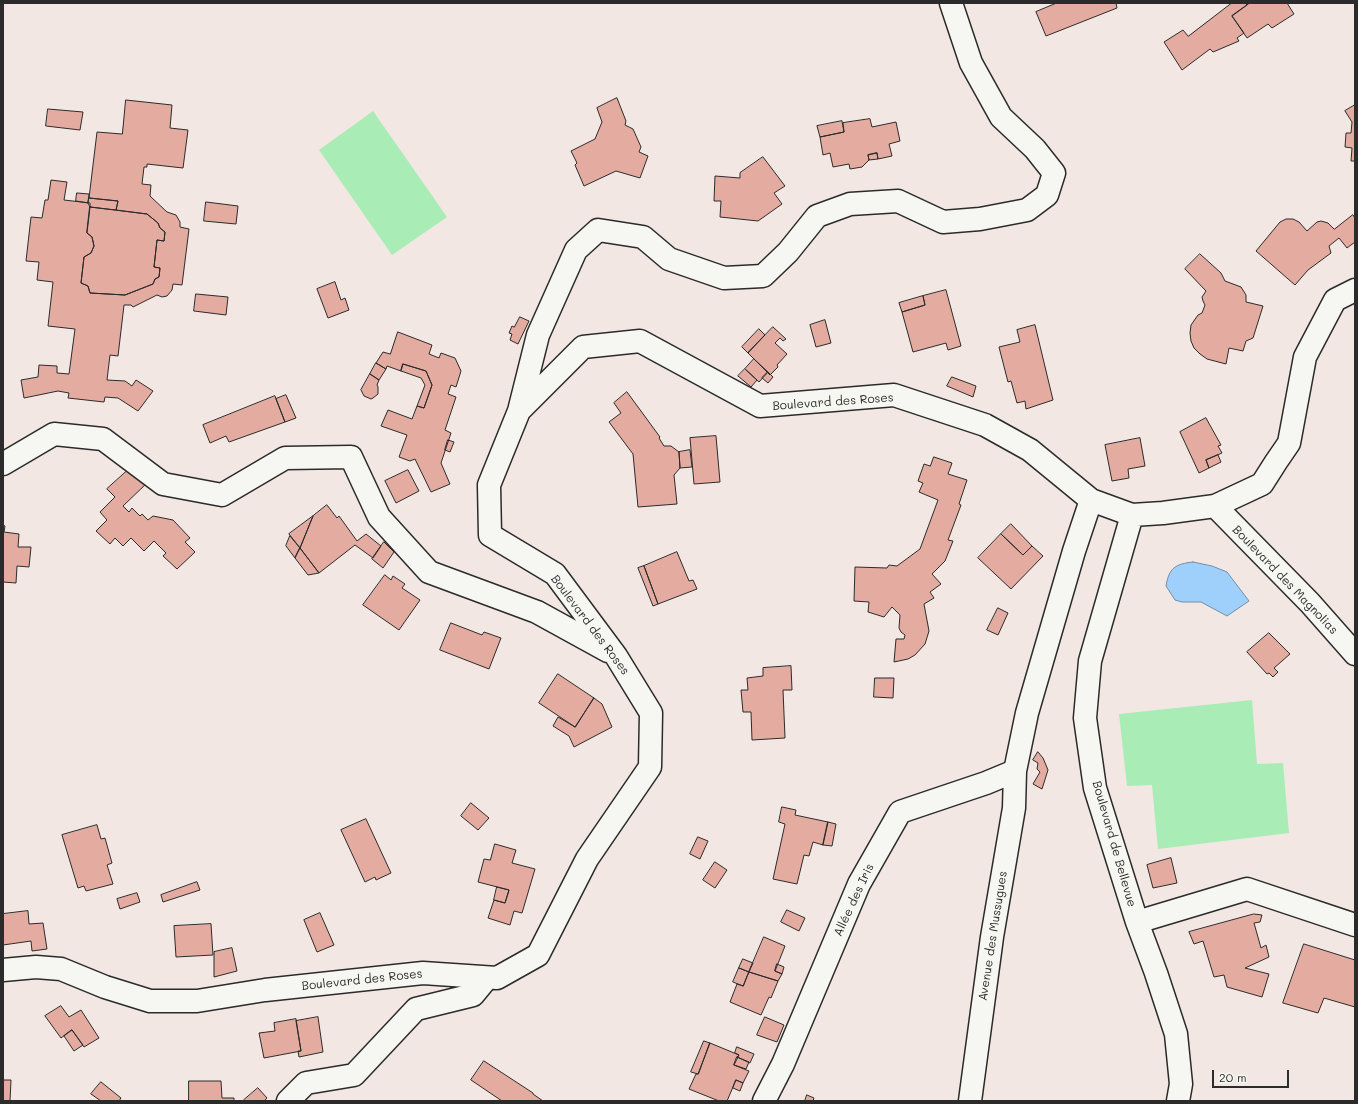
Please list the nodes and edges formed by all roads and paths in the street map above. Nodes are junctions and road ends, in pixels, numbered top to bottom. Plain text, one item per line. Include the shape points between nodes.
1 (951, 3) edge
2 (1355, 290) edge
3 (519, 411) junction
4 (3, 464) edge
5 (1091, 500) junction
6 (1215, 506) junction
7 (1132, 515) junction
8 (1355, 654) edge
9 (616, 656) junction
10 (1015, 771) junction
11 (1137, 922) junction
12 (1355, 925) edge
13 (3, 970) edge
14 (487, 978) junction
15 (288, 1101) edge
16 (764, 1101) edge
17 (970, 1101) edge
18 (1178, 1101) edge

1 - 3 street via 971,63 1001,117 1035,148 1054,173 1047,195 1027,210 944,222 898,201 850,204 817,216 788,252 763,276 724,278 668,259 643,237 598,230 576,250 538,335
2 - 6 street via 1335,300 1305,357 1288,443 1262,484
3 - 5 street, Boulevard des Roses via 583,347 640,341 760,406 894,395 985,425 1030,450
3 - 9 street, Boulevard des Roses via 489,485 490,534 555,574
4 - 9 street via 54,434 103,440 163,484 222,495 285,458 351,457 378,517 429,572 538,612
5 - 7 street, Boulevard des Roses
5 - 10 street, Avenue des Mussugues via 1027,713
6 - 7 street
6 - 8 street, Boulevard des Magnolias via 1310,603
7 - 11 street, Boulevard de Bellevue via 1090,661 1085,718 1095,788
9 - 14 street, Boulevard des Roses via 651,713 650,767 587,859 538,955 497,978
10 - 16 street, Allée des Iris via 900,812 859,884 783,1064
10 - 17 street, Avenue des Mussugues via 1014,808 992,937
11 - 12 street via 1247,889
11 - 18 street, Boulevard de Bellevue via 1176,1034 1181,1084
13 - 14 street, Boulevard des Roses via 36,967 60,969 150,1002 197,1001 264,990 423,973
14 - 15 street via 473,995 416,1009 354,1075 306,1083

